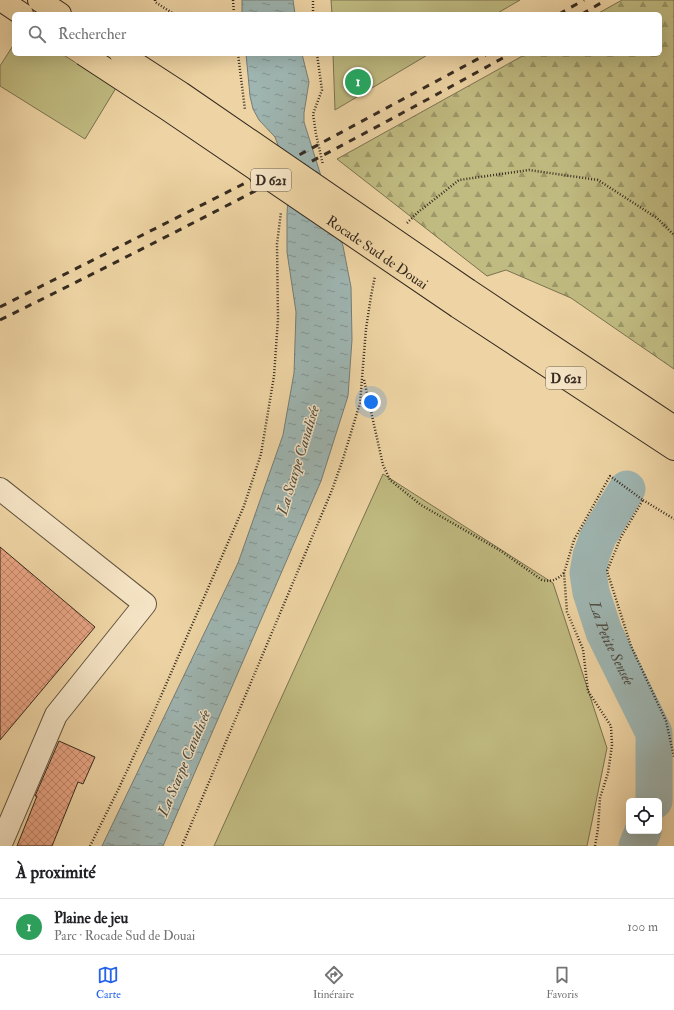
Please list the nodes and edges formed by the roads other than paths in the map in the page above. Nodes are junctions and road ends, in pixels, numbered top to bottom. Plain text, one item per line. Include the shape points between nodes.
1 (1, 0) edge
2 (39, 0) edge
3 (19, 12) edge
4 (57, 12) edge
5 (86, 56) edge
6 (124, 56) edge
7 (463, 299) junction
8 (674, 427) edge
9 (674, 449) edge
10 (0, 489) edge
11 (0, 846) edge

1 - 3 highway
2 - 4 highway
5 - 7 highway, Rocade Sud de Douai / D 621, bridge
6 - 7 highway, Rocade Sud de Douai / D 621, bridge via 181,93
7 - 8 highway, Rocade Sud de Douai / D 621
7 - 9 highway, Rocade Sud de Douai / D 621
10 - 11 lane via 145,604 56,715

